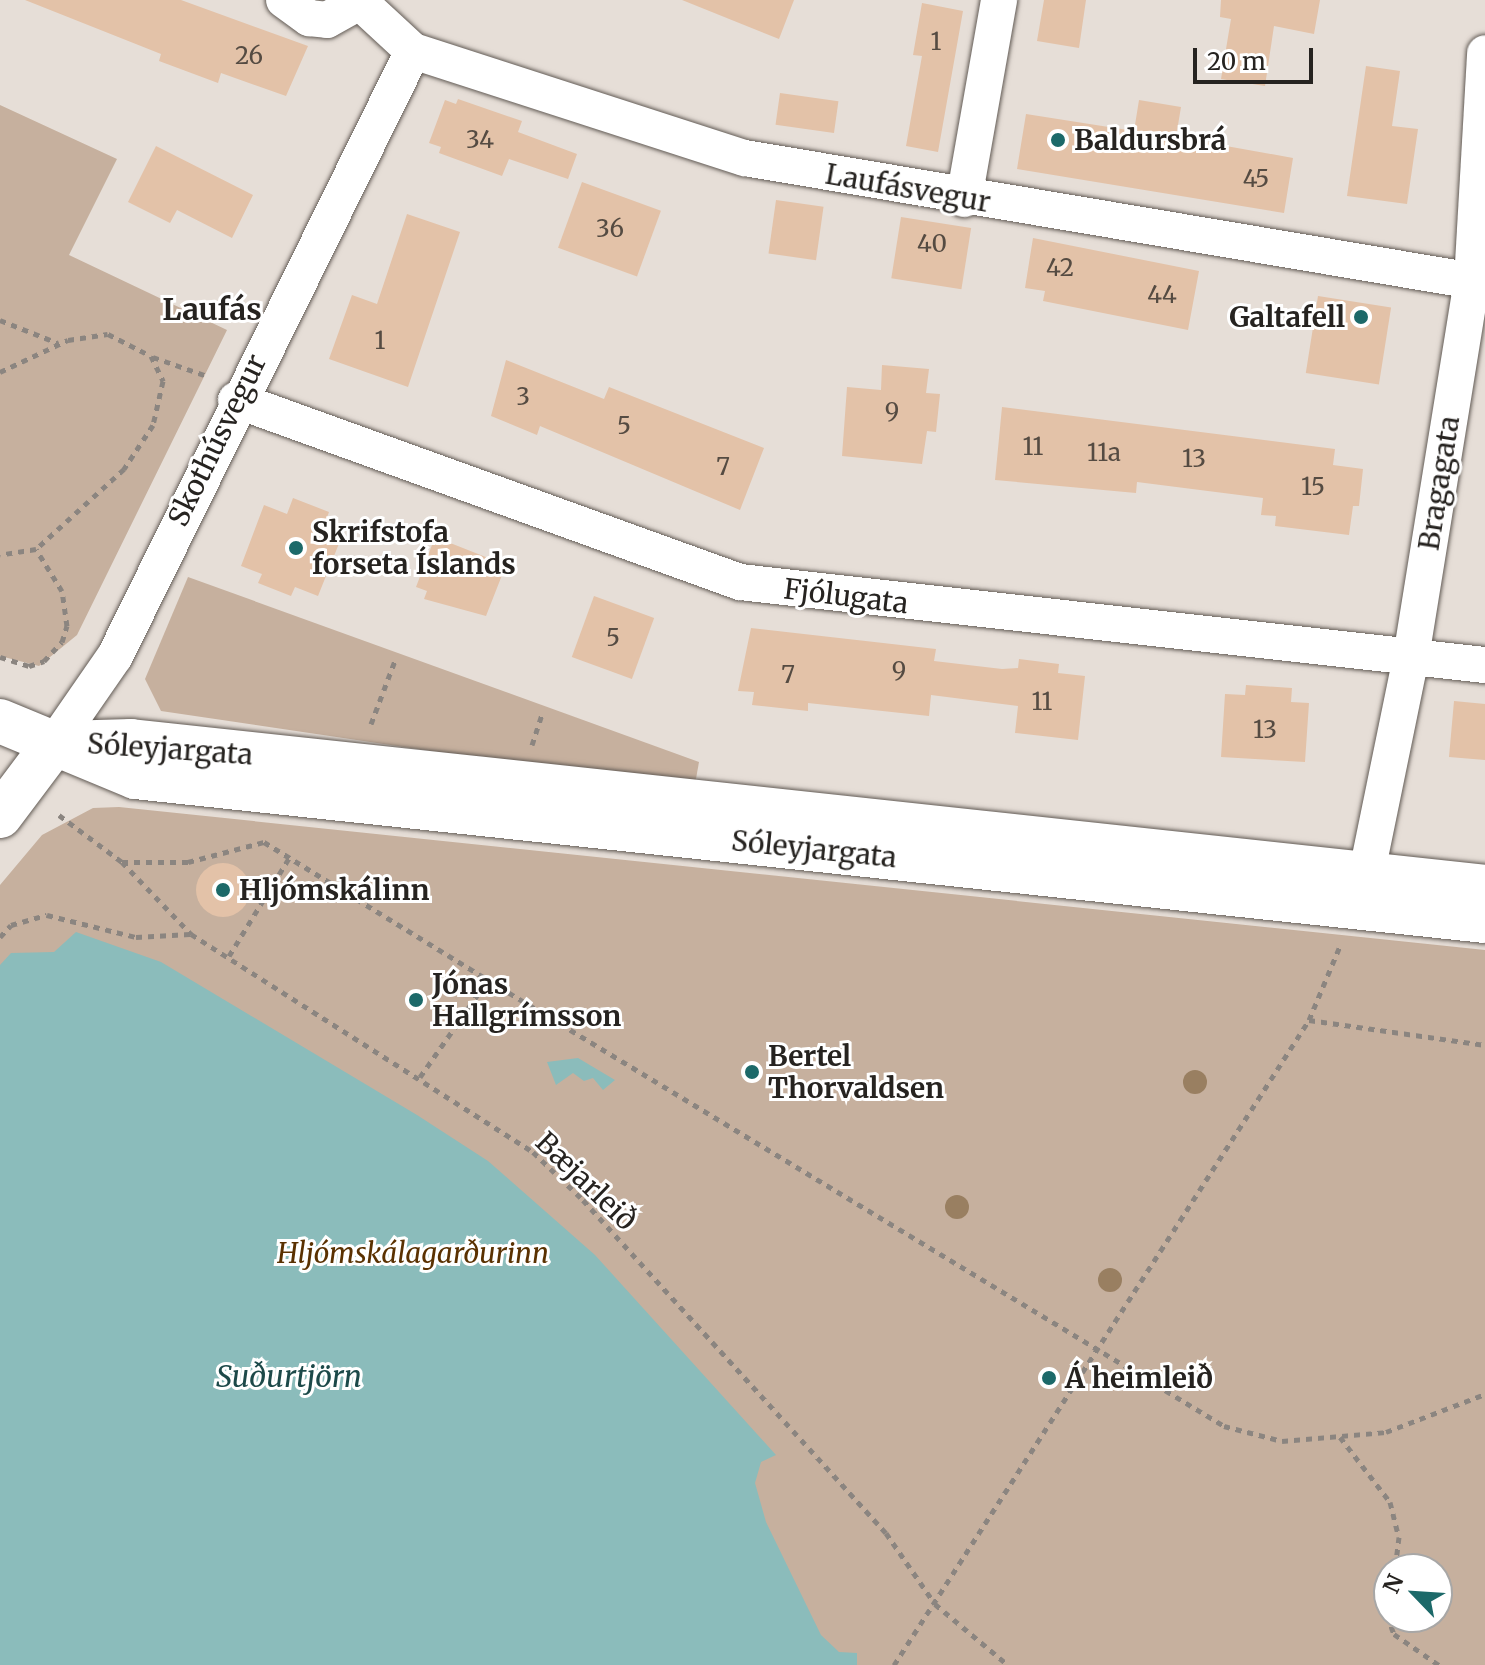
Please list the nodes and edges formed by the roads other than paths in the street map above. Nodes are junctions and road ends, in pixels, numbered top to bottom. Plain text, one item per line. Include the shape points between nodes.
1 (284, 0) edge
2 (999, 0) edge
3 (362, 2) edge
4 (413, 51) junction
5 (1485, 53) edge
6 (964, 199) junction
7 (1478, 282) edge
8 (239, 395) junction
9 (1411, 657) junction
10 (1485, 665) edge
11 (0, 721) edge
12 (54, 744) junction
13 (0, 816) edge
14 (1485, 887) edge
15 (1356, 907) junction
16 (1485, 921) edge

1 - 3 street via 309,18 327,20
2 - 6 street
3 - 4 street, Laufásvegur
4 - 6 street, Laufásvegur via 745,158
4 - 8 street, Skothúsvegur
5 - 7 street, Bragagata
6 - 7 street, Laufásvegur
7 - 9 street, Bragagata
8 - 9 street, Fjólugata via 740,582
8 - 12 street, Skothúsvegur via 115,656
9 - 10 street, Fjólugata
9 - 15 street, Bragagata
11 - 12 main road, Sóleyjargata
12 - 13 main road, Skothúsvegur
12 - 15 main road, Sóleyjargata via 135,777
14 - 15 main road, Sóleyjargata
15 - 16 main road, Sóleyjargata

